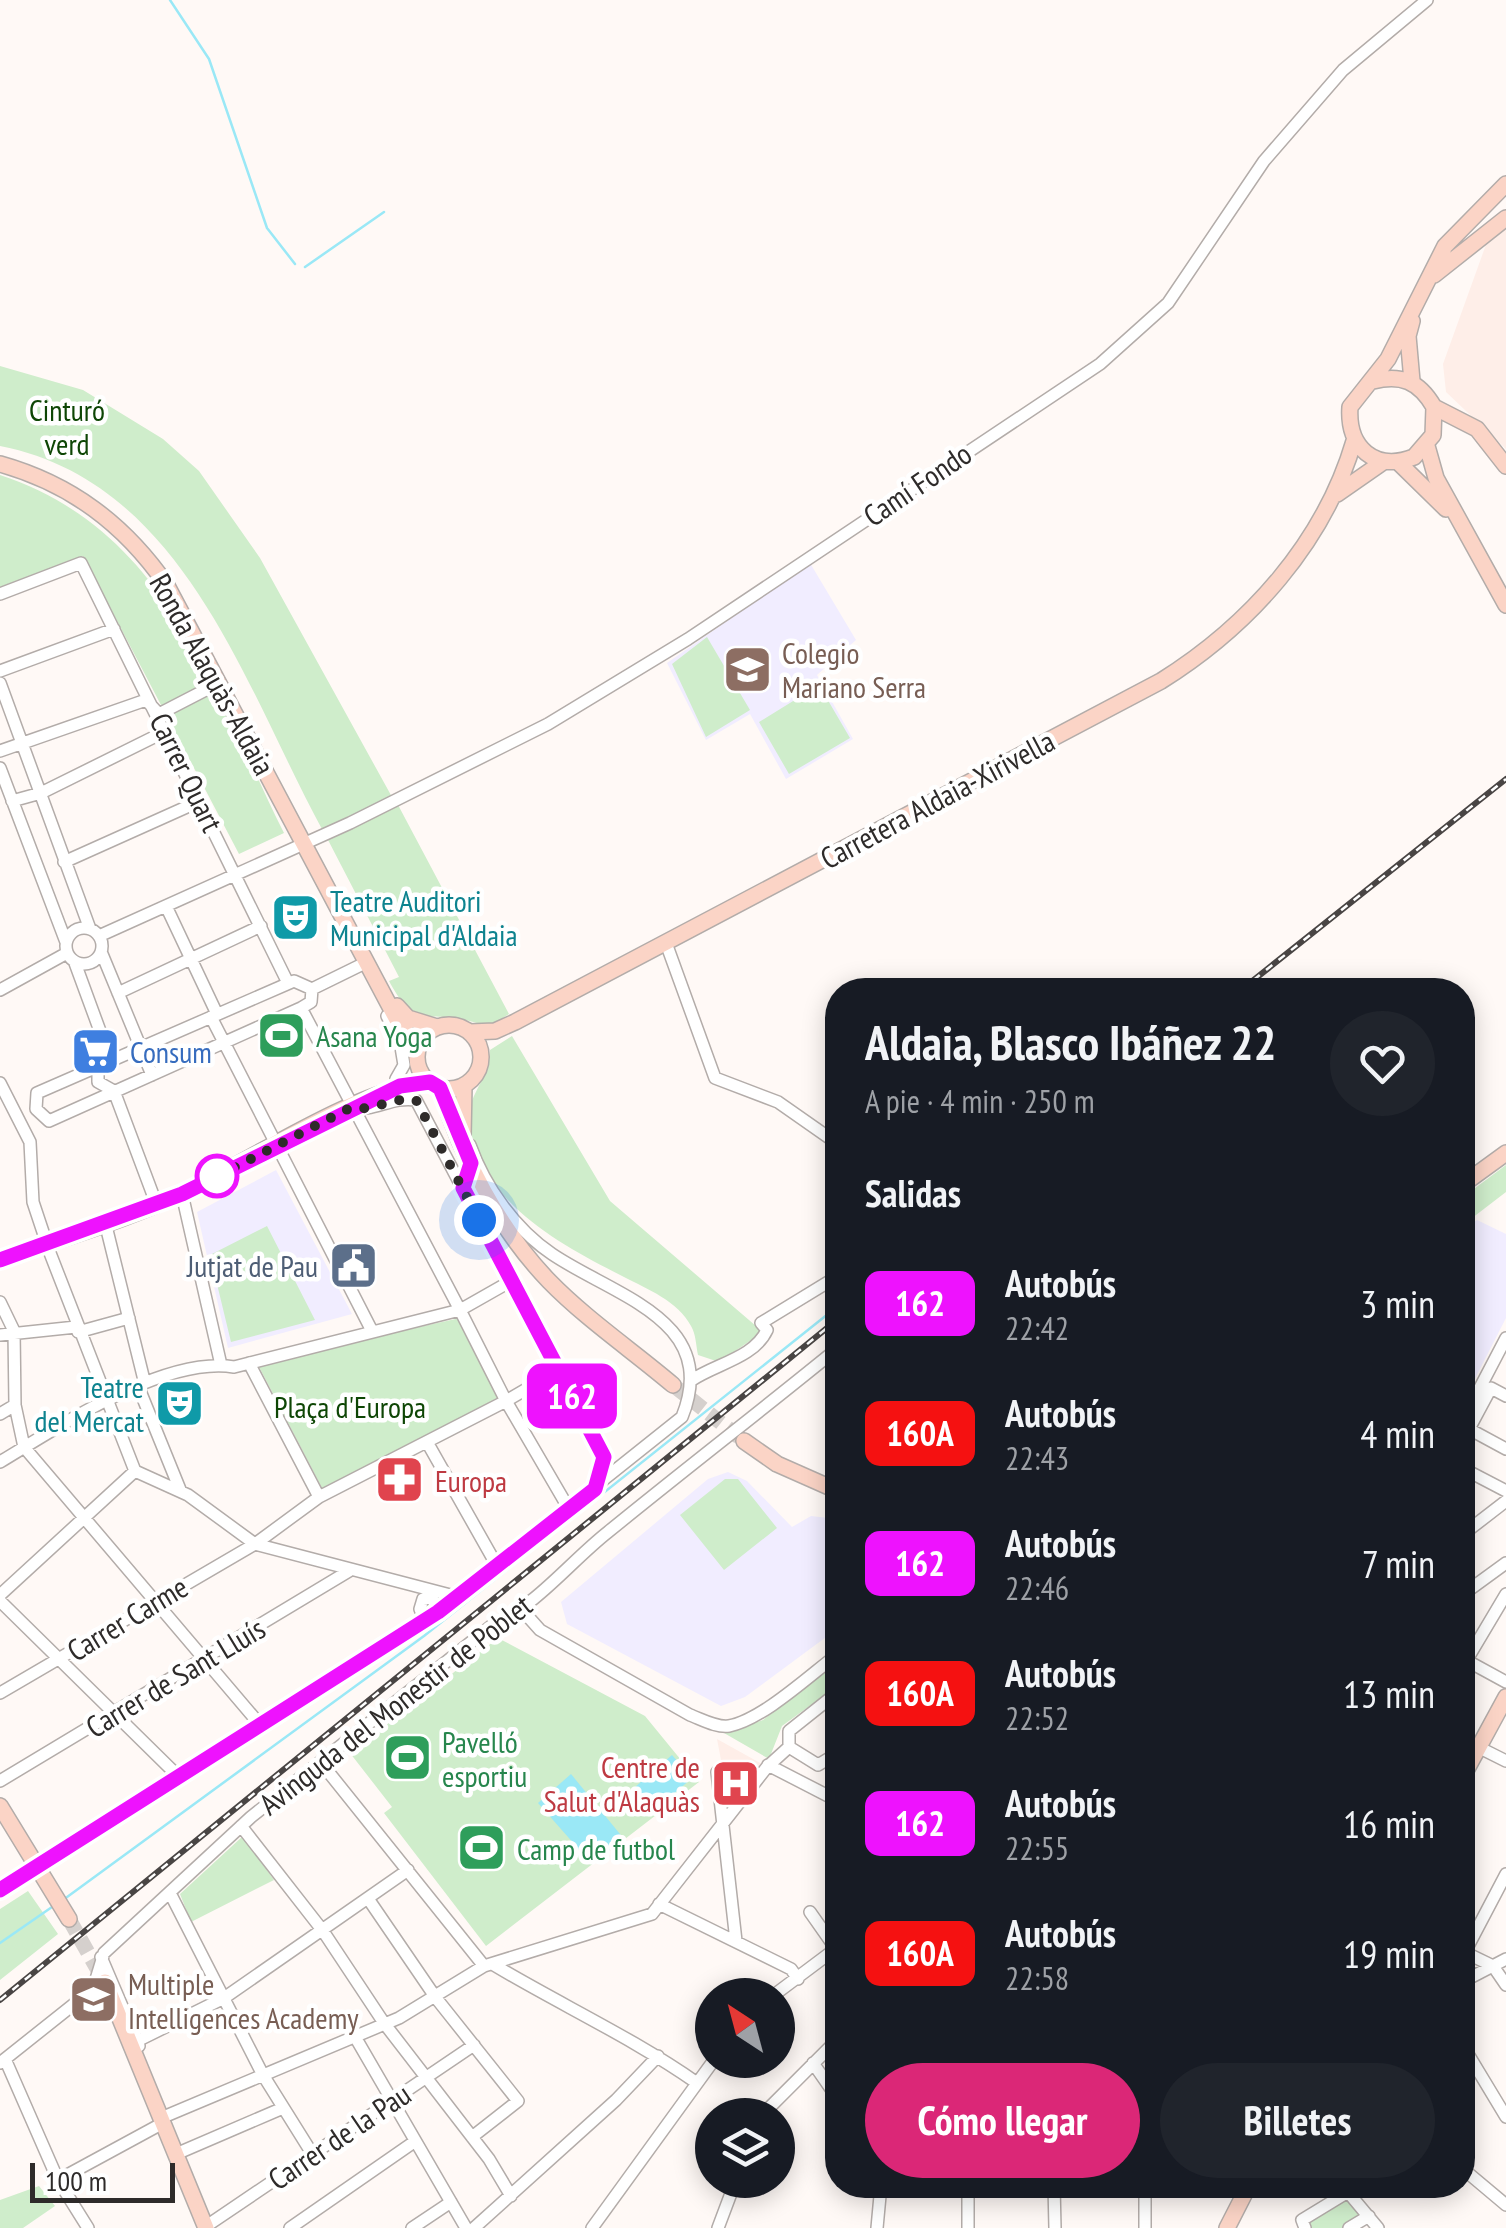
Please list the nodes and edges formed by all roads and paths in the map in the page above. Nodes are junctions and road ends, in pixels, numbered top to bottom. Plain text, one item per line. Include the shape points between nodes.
1 (1427, 0) edge
2 (1506, 184) edge
3 (1506, 218) edge
4 (1420, 288) junction
5 (1373, 381) junction
6 (1412, 381) junction
7 (1434, 407) junction
8 (1463, 424) junction
9 (1430, 440) junction
10 (1354, 441) junction
11 (1391, 463) junction
12 (0, 464) edge
13 (1506, 466) edge
14 (1327, 504) junction
15 (1462, 527) junction
16 (0, 594) edge
17 (1506, 606) edge
18 (114, 629) junction
19 (0, 671) edge
20 (0, 683) edge
21 (219, 683) junction
22 (159, 714) junction
23 (24, 742) junction
24 (0, 751) edge
25 (1, 773) edge
26 (40, 793) junction
27 (12, 801) junction
28 (200, 801) junction
29 (304, 843) junction
30 (64, 862) junction
31 (237, 873) junction
32 (166, 906) junction
33 (261, 926) junction
34 (94, 932) junction
35 (666, 943) junction
36 (69, 952) junction
37 (102, 954) junction
38 (191, 959) junction
39 (367, 962) junction
40 (288, 983) junction
41 (380, 988) junction
42 (312, 989) junction
43 (0, 990) edge
44 (118, 993) junction
45 (301, 1008) junction
46 (214, 1016) junction
47 (437, 1027) junction
48 (496, 1031) junction
49 (470, 1032) junction
50 (224, 1042) junction
51 (140, 1048) junction
52 (482, 1052) junction
53 (418, 1054) junction
54 (112, 1060) junction
55 (98, 1066) junction
56 (152, 1075) junction
57 (396, 1078) junction
58 (0, 1083) edge
59 (435, 1085) junction
60 (464, 1086) junction
61 (114, 1091) junction
62 (352, 1107) junction
63 (460, 1112) junction
64 (825, 1135) edge
65 (277, 1146) junction
66 (1506, 1153) edge
67 (468, 1157) junction
68 (1475, 1176) edge
69 (463, 1188) junction
70 (182, 1194) junction
71 (156, 1204) junction
72 (105, 1222) junction
73 (47, 1244) junction
74 (0, 1260) edge
75 (511, 1281) junction
76 (825, 1283) edge
77 (0, 1302) edge
78 (460, 1310) junction
79 (129, 1318) junction
80 (77, 1329) junction
81 (372, 1331) junction
82 (14, 1332) junction
83 (0, 1336) edge
84 (1504, 1348) edge
85 (685, 1349) junction
86 (825, 1358) edge
87 (249, 1363) junction
88 (221, 1364) junction
89 (715, 1368) junction
90 (558, 1370) junction
91 (692, 1380) junction
92 (141, 1383) junction
93 (674, 1385) tunnel mouth
94 (1506, 1396) edge
95 (1475, 1399) edge
96 (506, 1400) junction
97 (107, 1403) junction
98 (15, 1405) junction
99 (0, 1414) edge
100 (1475, 1419) edge
101 (1475, 1433) edge
102 (744, 1441) tunnel mouth
103 (427, 1442) junction
104 (24, 1447) junction
105 (1506, 1449) edge
106 (604, 1457) junction
107 (631, 1460) junction
108 (0, 1462) edge
109 (135, 1471) junction
110 (1475, 1475) edge
111 (825, 1486) edge
112 (595, 1489) junction
113 (1506, 1491) edge
114 (181, 1492) junction
115 (319, 1496) junction
116 (1506, 1501) edge
117 (568, 1509) junction
118 (83, 1517) junction
119 (1475, 1525) edge
120 (255, 1544) junction
121 (1506, 1563) edge
122 (496, 1564) junction
123 (349, 1571) junction
124 (403, 1586) junction
125 (1475, 1586) edge
126 (1506, 1594) edge
127 (458, 1597) junction
128 (0, 1598) edge
129 (426, 1599) junction
130 (156, 1601) junction
131 (523, 1611) junction
132 (438, 1612) junction
133 (425, 1622) junction
134 (1475, 1646) edge
135 (58, 1659) junction
136 (206, 1660) junction
137 (825, 1664) edge
138 (1475, 1668) edge
139 (1506, 1682) edge
140 (0, 1692) edge
141 (1506, 1697) edge
142 (825, 1702) edge
143 (113, 1714) junction
144 (262, 1727) junction
145 (1475, 1745) edge
146 (789, 1747) junction
147 (1479, 1747) junction
148 (1475, 1754) edge
149 (825, 1761) edge
150 (1506, 1761) edge
151 (322, 1764) junction
152 (768, 1766) junction
153 (717, 1772) dead end
154 (180, 1778) junction
155 (0, 1781) edge
156 (825, 1794) edge
157 (0, 1806) edge
158 (242, 1826) junction
159 (721, 1826) junction
160 (408, 1870) junction
161 (40, 1871) junction
162 (1506, 1874) edge
163 (0, 1890) edge
164 (170, 1893) junction
165 (368, 1900) junction
166 (659, 1904) junction
167 (810, 1912) dead end
168 (69, 1919) tunnel mouth
169 (323, 1931) junction
170 (1475, 1931) edge
171 (825, 1934) edge
172 (736, 1940) junction
173 (102, 1957) junction
174 (1475, 1957) edge
175 (825, 1959) edge
176 (1506, 1959) edge
177 (489, 1965) junction
178 (1493, 1966) junction
179 (1475, 1975) edge
180 (798, 1979) junction
181 (795, 1981) edge
182 (100, 1984) junction
183 (1506, 1985) edge
184 (224, 1998) junction
185 (436, 1998) junction
186 (384, 2023) junction
187 (354, 2035) junction
188 (139, 2040) junction
189 (474, 2045) junction
190 (825, 2052) edge
191 (658, 2056) junction
192 (2, 2061) edge
193 (813, 2063) junction
194 (141, 2065) junction
195 (1475, 2066) edge
196 (263, 2075) junction
197 (426, 2076) junction
198 (700, 2078) edge
199 (825, 2080) edge
200 (696, 2084) junction
201 (779, 2098) edge
202 (390, 2101) junction
203 (283, 2108) junction
204 (1506, 2117) edge
205 (162, 2121) junction
206 (472, 2136) junction
207 (414, 2142) junction
208 (176, 2154) junction
209 (313, 2155) junction
210 (1475, 2179) edge
211 (58, 2180) junction
212 (511, 2196) junction
213 (729, 2198) edge
214 (880, 2198) edge
215 (968, 2198) edge
216 (1055, 2198) edge
217 (1145, 2198) edge
218 (1242, 2198) edge
219 (1332, 2198) edge
220 (1354, 2198) edge
221 (451, 2202) junction
222 (1506, 2205) edge
223 (1369, 2216) junction
224 (88, 2228) edge
225 (205, 2228) edge
226 (290, 2228) edge
227 (412, 2228) edge
228 (470, 2228) edge
229 (592, 2228) edge
230 (718, 2228) edge
231 (877, 2228) edge
232 (968, 2228) edge
233 (1056, 2228) edge
234 (1145, 2228) edge
235 (1226, 2228) edge
236 (1305, 2228) edge
237 (1349, 2228) edge
238 (1378, 2228) edge

1 - 29 street, Camí Fondo via 1343,70 1264,161 1168,303 1100,364 614,685
2 - 4 street via 1445,246
3 - 4 street
4 - 5 street
4 - 6 street via 1408,336
5 - 6 street
5 - 10 street via 1350,407
6 - 7 street
7 - 8 street
7 - 9 street
8 - 9 street
8 - 13 street via 1477,429
9 - 11 street
9 - 15 street via 1436,478
10 - 11 street via 1366,455
10 - 14 street, Carretera Aldaia-Xirivella
11 - 14 street, Carretera Aldaia-Xirivella via 1357,476
11 - 15 street
12 - 21 street, Ronda Alaquàs-Aldaia via 64,488 142,550
14 - 35 street, Carretera Aldaia-Xirivella via 1268,596 1212,649
15 - 17 street
16 - 18 street, Carrer Quart via 81,563
18 - 19 street
18 - 22 street, Carrer Quart
20 - 23 street
21 - 22 street
21 - 29 street, Ronda Alaquàs-Aldaia
22 - 23 street via 146,700
22 - 26 street via 158,735
22 - 28 street, Carrer Quart
23 - 24 street
23 - 26 street
25 - 27 street
26 - 27 street
26 - 30 street
27 - 36 street
28 - 30 street
28 - 31 street, Carrer Quart
29 - 31 street, Camí Fondo
29 - 39 street, Ronda Alaquàs-Aldaia
30 - 34 street
31 - 32 street, Camí Fondo
31 - 33 street, Carrer Quart
32 - 34 street, Camí Fondo
32 - 38 street
33 - 38 street
33 - 40 street, Carrer Quart
34 - 36 street, Camí Fondo via 77,930
34 - 37 street
35 - 48 street, Carretera Aldaia-Xirivella
35 - 64 street via 715,1078 778,1102
36 - 37 street via 90,962
36 - 43 street
36 - 54 street
37 - 44 street
38 - 44 street
38 - 46 street
39 - 41 street, Ronda Alaquàs-Aldaia
39 - 42 street
40 - 42 street
40 - 46 street
41 - 47 street via 408,1018
41 - 53 street, Ronda Alaquàs-Aldaia
41 - 57 street via 400,1040 404,1065
42 - 45 street
44 - 51 street
45 - 50 street
45 - 62 street
46 - 50 street
46 - 51 street
47 - 49 street
47 - 53 street
48 - 49 street, Carretera Aldaia-Xirivella
48 - 52 street, Carretera Aldaia-Xirivella
49 - 52 street
50 - 56 street
50 - 65 street
51 - 54 street
51 - 56 street
52 - 60 street via 477,1074
53 - 57 street
53 - 59 street
54 - 55 street
55 - 61 street via 98,1082
55 - 61 street via 37,1093 40,1117 49,1120
56 - 61 street
57 - 62 street
58 - 73 street via 30,1142 33,1202
59 - 60 street
59 - 62 street via 400,1086
59 - 67 street
60 - 63 street
61 - 71 street
62 - 65 street
62 - 69 street via 416,1100
62 - 78 street
63 - 67 street
63 - 85 street via 471,1150 508,1215 550,1252 661,1318
65 - 70 street
65 - 81 street
66 - 68 street
67 - 69 street
67 - 93 street via 496,1211 540,1271
69 - 75 street
70 - 71 street
70 - 88 street
71 - 72 street
72 - 73 street
72 - 79 street
73 - 74 street
73 - 80 street
75 - 78 street
75 - 90 street
76 - 89 street via 760,1323 767,1330 763,1338
77 - 82 street
78 - 81 street
78 - 96 street
79 - 80 street
79 - 92 street
80 - 82 street
80 - 97 street
81 - 87 street
82 - 83 street
82 - 98 street
84 - 95 street
85 - 89 street
85 - 91 street
86 - 131 street, Avinguda del Monestir de Poblet via 610,1530
87 - 88 street
87 - 115 street
88 - 92 street
89 - 91 street
90 - 96 street
90 - 106 street
91 - 107 street via 682,1417
92 - 97 street
92 - 114 street
94 - 100 street via 1491,1388
96 - 103 street
96 - 117 street
97 - 104 street
97 - 109 street
98 - 99 street
98 - 104 street
101 - 105 street
102 - 111 street
103 - 115 street
103 - 122 street
104 - 108 street
104 - 118 street
106 - 107 street
106 - 112 street
107 - 112 street
109 - 114 street
109 - 118 street
110 - 113 street
112 - 117 street
114 - 120 street
115 - 120 street
116 - 119 street
117 - 122 street
118 - 128 street
118 - 130 street
120 - 123 street
120 - 130 street, Carrer Carme
121 - 125 street
122 - 127 street
123 - 124 street
123 - 136 street, Carrer de Sant Lluís
124 - 129 street
124 - 129 street
126 - 134 street
127 - 129 street
127 - 132 street
128 - 135 street
129 - 132 street
129 - 133 street
130 - 135 street, Carrer Carme
130 - 136 street
131 - 137 street via 533,1626 641,1687 728,1726
131 - 151 street, Avinguda del Monestir de Poblet via 495,1623
132 - 133 street
133 - 144 street
135 - 140 street, Carrer Carme
135 - 143 street
136 - 143 street, Carrer de Sant Lluís
136 - 144 street
138 - 139 street
141 - 147 street
142 - 146 street via 788,1731
143 - 154 street
143 - 155 street, Carrer de Sant Lluís
144 - 154 street
145 - 147 street
146 - 149 street via 810,1763
146 - 152 street
147 - 148 street
147 - 150 street
151 - 158 street, Avinguda del Monestir de Poblet
151 - 160 street
152 - 156 street
152 - 159 street
153 - 159 street
154 - 161 street
157 - 161 street
158 - 164 street, Avinguda del Monestir de Poblet
158 - 169 street
159 - 166 street
159 - 172 street
160 - 165 street
160 - 177 street
161 - 163 street
161 - 168 street
162 - 170 street
164 - 173 street, Avinguda del Monestir de Poblet
164 - 184 street
165 - 169 street
165 - 185 street
166 - 172 street
166 - 177 street via 640,1919
167 - 171 street
169 - 184 street
169 - 186 street
172 - 180 street
173 - 182 street
173 - 188 street
174 - 178 street
175 - 180 street
176 - 178 street
177 - 185 street
177 - 191 street
178 - 179 street
178 - 183 street
180 - 181 street
182 - 192 street
182 - 194 street
184 - 188 street
184 - 196 street
185 - 186 street
185 - 189 street
186 - 187 street
186 - 197 street
187 - 196 street
187 - 202 street
188 - 194 street
189 - 197 street, Carrer de la Pau
189 - 206 street via 518,2101
190 - 193 street
191 - 200 street
191 - 212 street
192 - 211 street
193 - 199 street
193 - 201 street
194 - 205 street
195 - 204 street
196 - 203 street
196 - 205 street
197 - 202 street, Carrer de la Pau
197 - 206 street
198 - 200 street
200 - 229 street
202 - 207 street
202 - 209 street, Carrer de la Pau
203 - 208 street
203 - 209 street
205 - 208 street
205 - 211 street
206 - 212 street
207 - 221 street
207 - 226 street
208 - 225 street
209 - 225 street, Carrer de la Pau
210 - 222 street
211 - 224 street
212 - 228 street
213 - 230 street
214 - 231 street
215 - 232 street
216 - 233 street
217 - 234 street
218 - 235 street
219 - 236 street via 1302,2220
220 - 223 street
221 - 227 street
221 - 228 street
223 - 237 street
223 - 238 street

